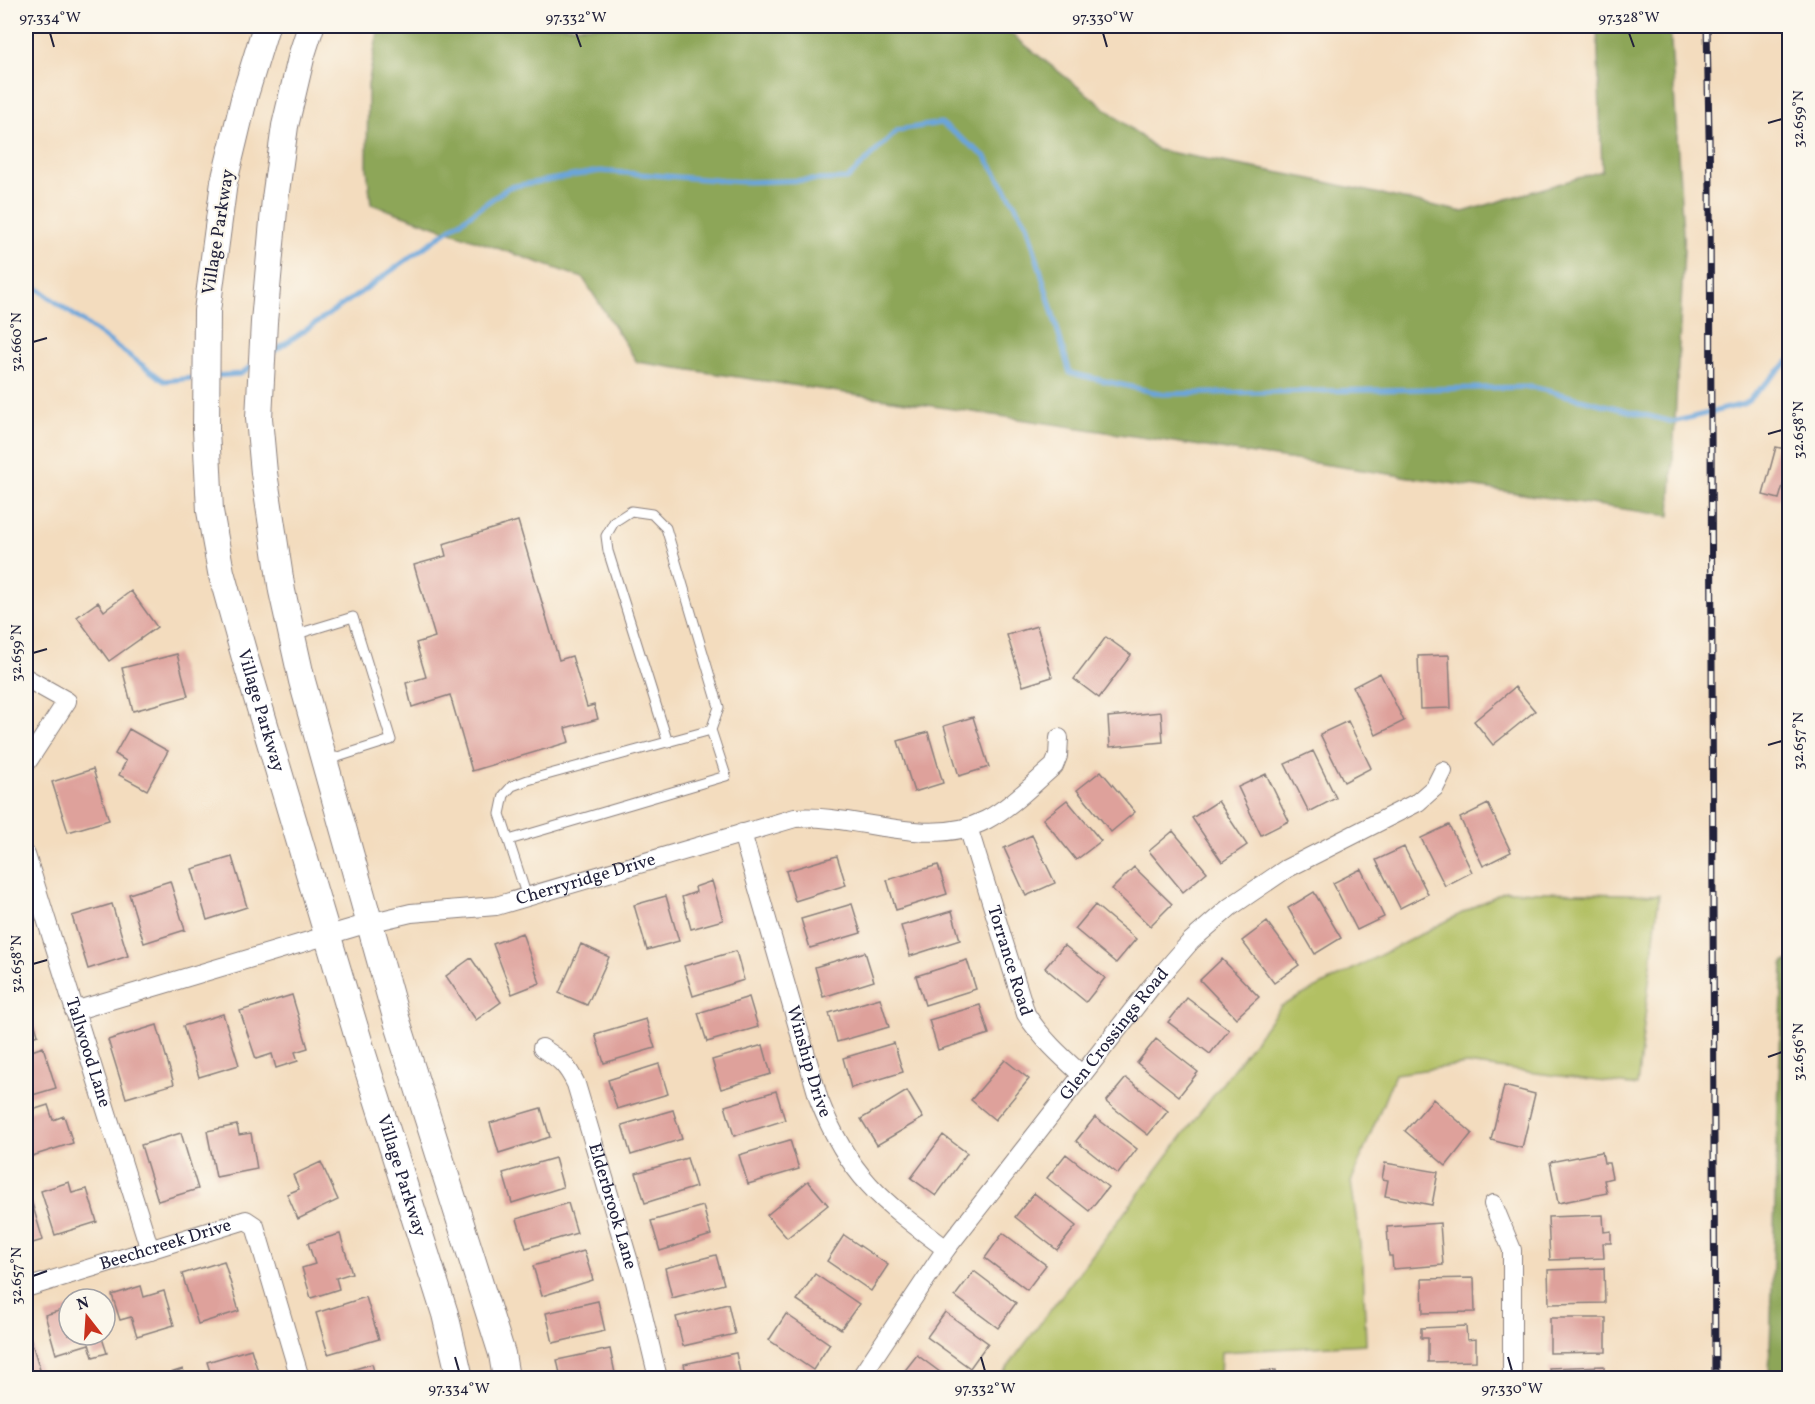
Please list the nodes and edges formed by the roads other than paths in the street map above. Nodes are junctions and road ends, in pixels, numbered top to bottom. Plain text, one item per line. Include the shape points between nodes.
1 (266, 26) edge
2 (311, 26) edge
3 (292, 636) junction
4 (26, 678) edge
5 (711, 730) junction
6 (1059, 738) dead end
7 (668, 743) junction
8 (324, 761) junction
9 (26, 765) edge
10 (1443, 771) dead end
11 (968, 827) junction
12 (742, 833) junction
13 (509, 840) junction
14 (26, 855) edge
15 (527, 897) junction
16 (369, 923) junction
17 (327, 936) junction
18 (74, 1011) junction
19 (542, 1048) dead end
20 (1082, 1075) junction
21 (1493, 1204) dead end
22 (946, 1249) junction
23 (150, 1250) junction
24 (26, 1288) edge
25 (300, 1378) edge
26 (460, 1378) edge
27 (506, 1378) edge
28 (658, 1378) edge
29 (860, 1378) edge
30 (1512, 1378) edge

1 - 17 main road, Village Parkway via 224,182 207,311 210,511 221,572
2 - 3 main road via 285,126 275,199 259,418 264,473
3 - 8 main road
3 - 8 lane via 353,617 391,740
4 - 9 street via 67,701
5 - 7 lane
5 - 7 lane via 719,707 666,528 652,514 631,512 614,522 606,536 608,551
5 - 13 lane via 726,776
6 - 11 street, Cherryridge Drive via 1054,765 1000,812
7 - 13 lane via 512,786 504,795 500,814
8 - 16 main road
10 - 20 street, Glen Crossings Road via 1435,787 1418,802 1286,869 1230,907 1191,941 1150,987
11 - 12 street, Cherryridge Drive via 923,831 808,817
11 - 20 street, Torrance Road via 1026,1014 1036,1031
12 - 15 street, Cherryridge Drive
12 - 22 street, Winship Drive via 831,1130 871,1189
13 - 15 lane
14 - 18 street, Tallwood Lane
15 - 16 street, Cherryridge Drive via 496,906 411,913
16 - 17 street, Cherryridge Drive
16 - 27 main road via 502,1354
17 - 18 street, Cherryridge Drive
17 - 26 main road, Village Parkway via 446,1314
18 - 23 street, Tallwood Lane
19 - 28 street, Elderbrook Lane via 561,1060 576,1084 635,1282
20 - 22 street, Glen Crossings Road
21 - 30 street via 1512,1250
22 - 29 street, Glen Crossings Road
23 - 24 street, Beechcreek Drive
23 - 25 street, Beechcreek Drive via 246,1220 255,1226

